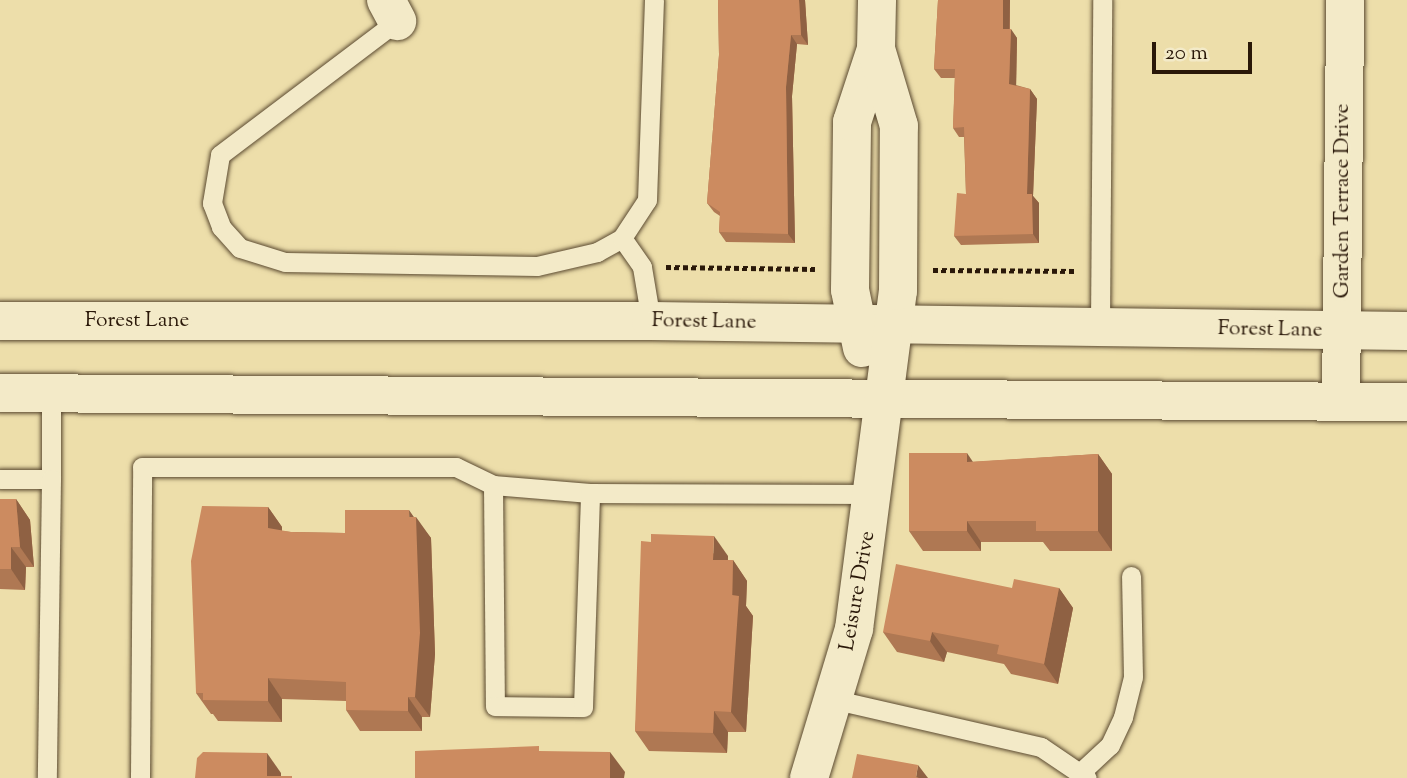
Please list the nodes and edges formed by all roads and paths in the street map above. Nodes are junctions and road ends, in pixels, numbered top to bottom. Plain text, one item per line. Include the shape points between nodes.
1 (654, 0) edge
2 (877, 0) edge
3 (1102, 0) edge
4 (1345, 0) edge
5 (392, 10) edge
6 (876, 50) junction
7 (622, 238) junction
8 (642, 267) junction
9 (830, 269) dead end
10 (920, 270) dead end
11 (1100, 271) junction
12 (0, 321) edge
13 (651, 321) junction
14 (854, 324) junction
15 (894, 324) junction
16 (1100, 327) junction
17 (1407, 331) edge
18 (1342, 332) junction
19 (0, 393) edge
20 (51, 394) junction
21 (881, 399) junction
22 (1341, 402) junction
23 (1407, 402) edge
24 (0, 479) edge
25 (51, 479) junction
26 (493, 485) junction
27 (590, 493) junction
28 (874, 494) junction
29 (1131, 576) dead end
30 (836, 700) junction
31 (1084, 775) edge
32 (47, 778) edge
33 (140, 778) edge
34 (809, 778) edge

1 - 7 lane via 647,200
2 - 6 main road, Leisure Drive
3 - 11 lane
4 - 18 main road, Garden Terrace Drive
5 - 7 lane via 220,155 212,203 221,228 240,248 285,262 537,265 597,252
6 - 14 main road, Leisure Drive via 852,122
6 - 15 main road, Leisure Drive via 899,126
7 - 8 lane
8 - 9 path
8 - 13 lane
10 - 11 path
11 - 16 lane
12 - 13 main road, Forest Lane
13 - 14 main road, Forest Lane
14 - 15 main road, Forest Lane
14 - 21 main road, Leisure Drive
15 - 16 main road, Forest Lane
15 - 21 main road, Leisure Drive
16 - 18 main road, Forest Lane
17 - 18 main road, Forest Lane
18 - 22 main road, Garden Terrace Drive
19 - 20 main road
20 - 21 main road
20 - 25 lane
21 - 22 main road
21 - 28 main road, Leisure Drive
22 - 23 main road
24 - 25 lane
25 - 32 lane
26 - 27 lane
26 - 27 lane via 495,706 583,707
26 - 33 lane via 456,467 142,467
27 - 28 lane
28 - 30 main road, Leisure Drive
29 - 31 lane via 1133,677 1110,745
30 - 31 lane via 1041,747
30 - 34 main road, Leisure Drive

